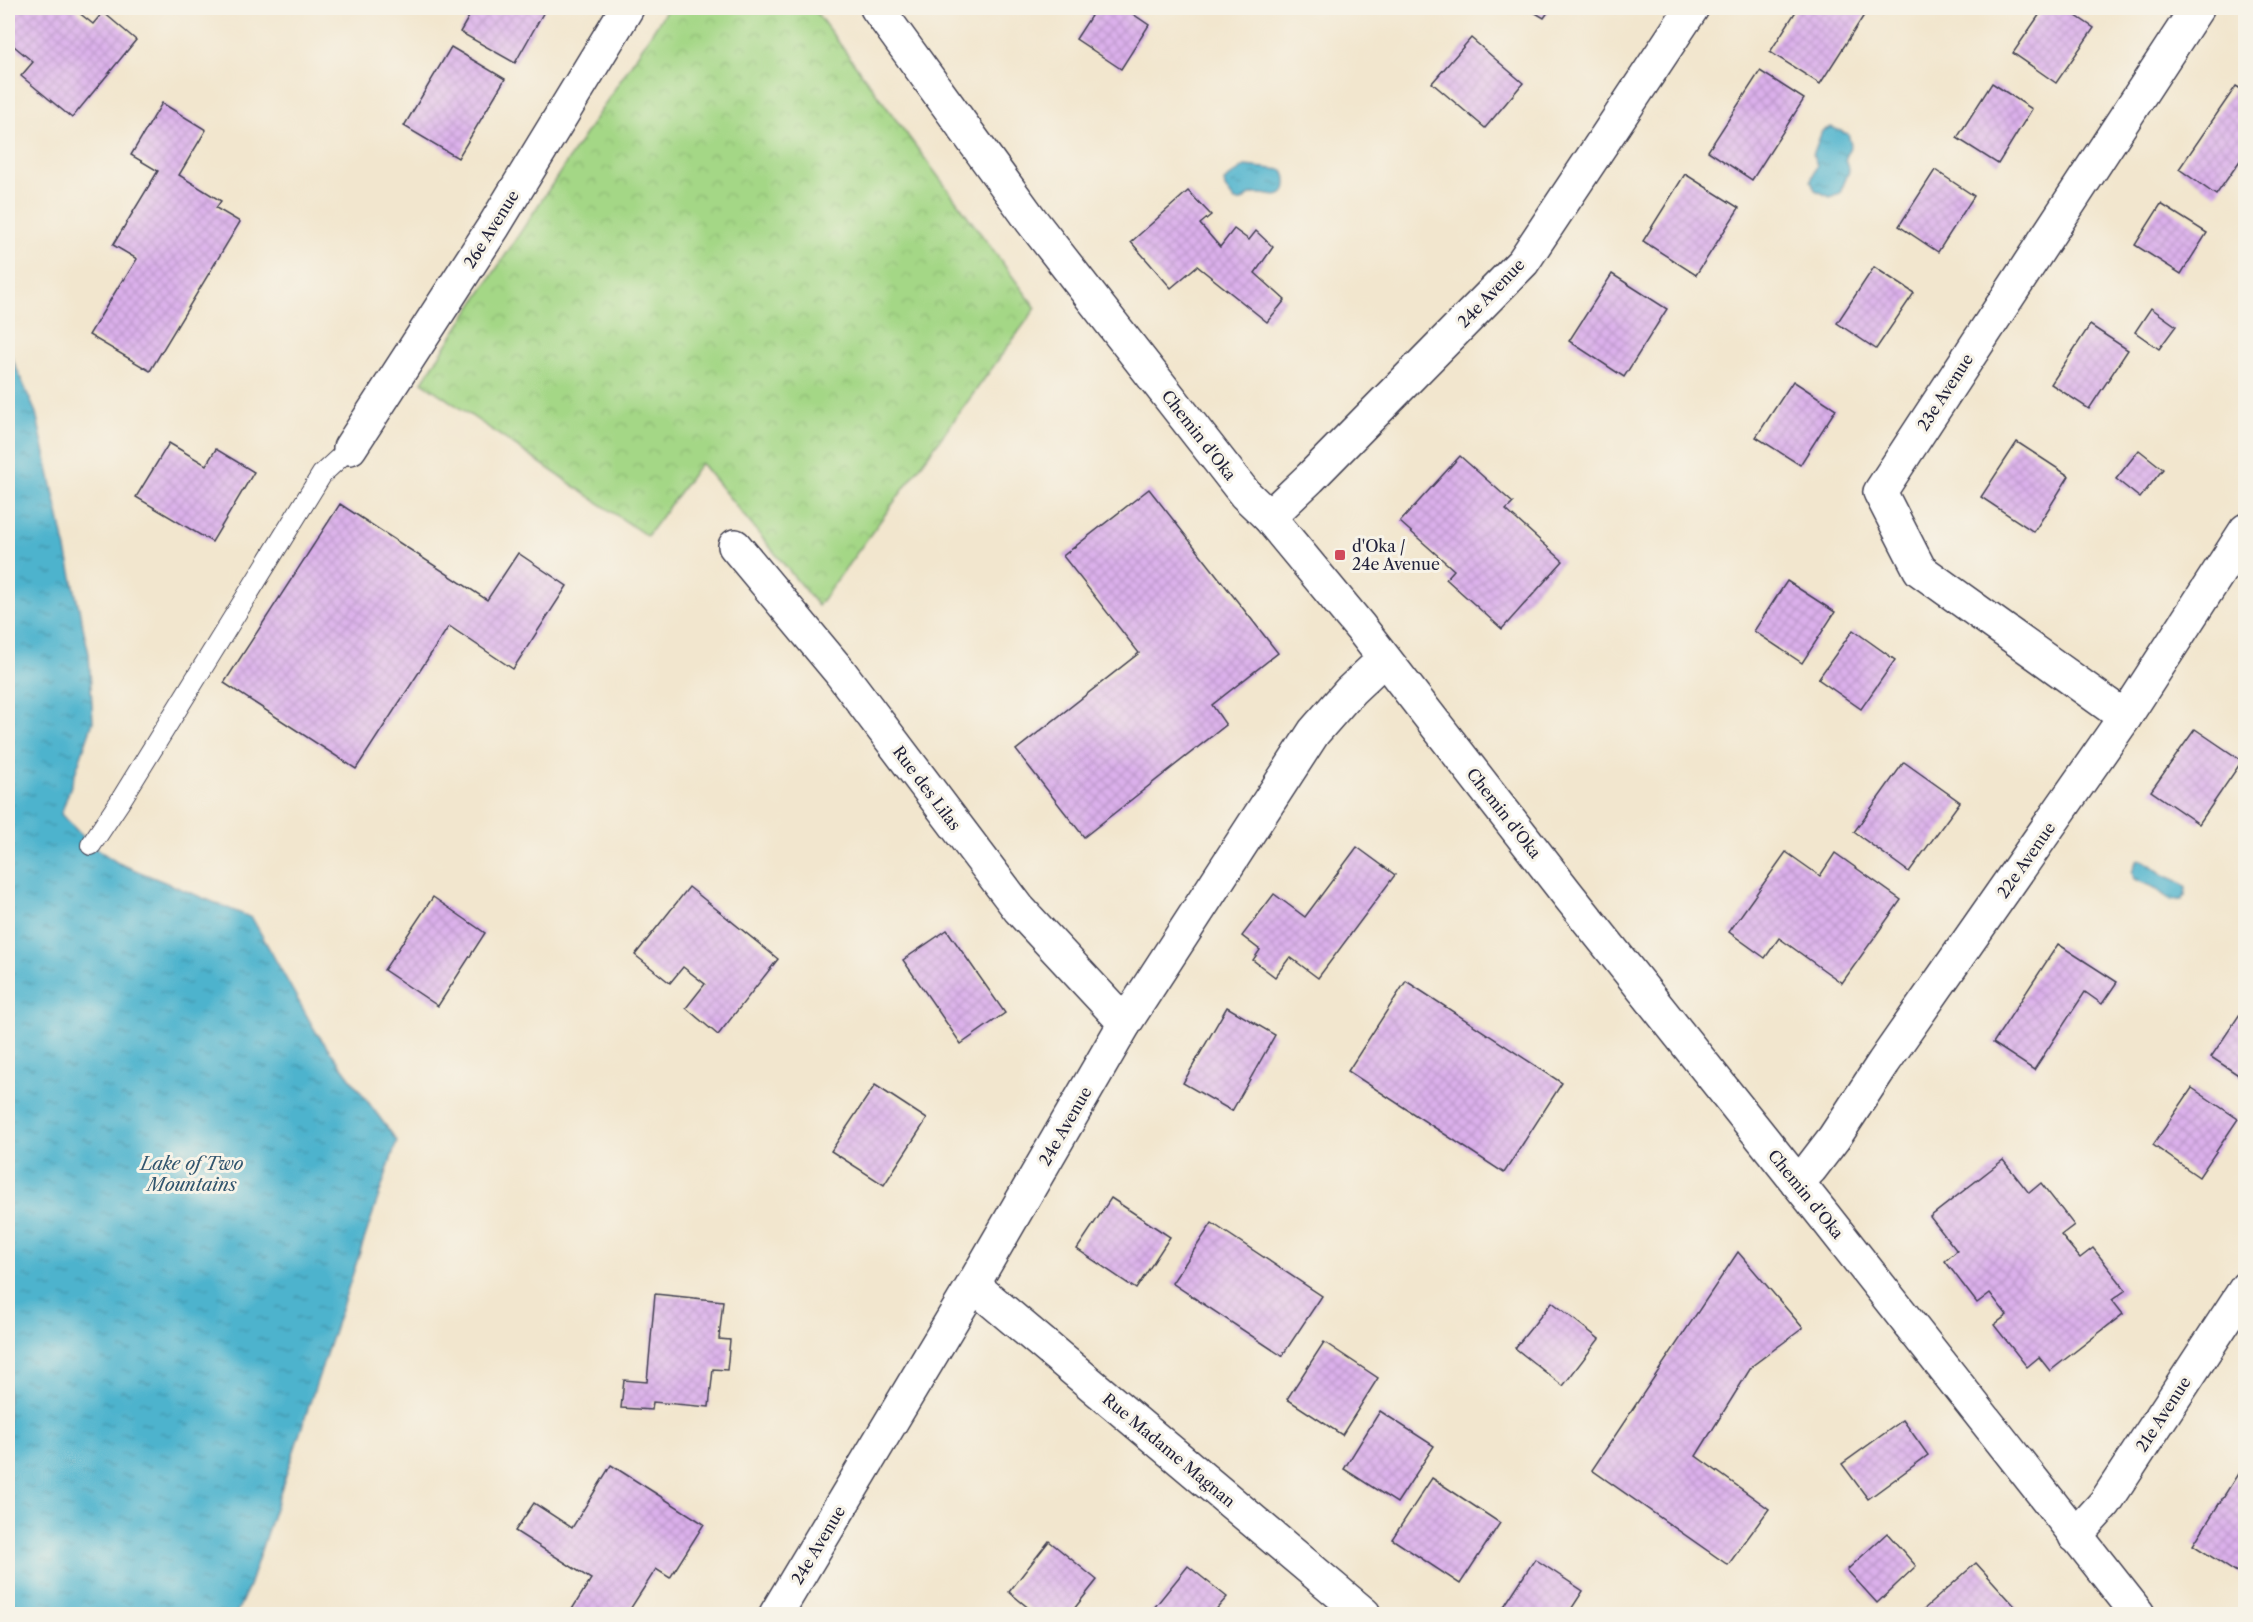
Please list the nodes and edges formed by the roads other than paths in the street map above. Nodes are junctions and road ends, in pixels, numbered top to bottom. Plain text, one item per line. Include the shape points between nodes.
1 (627, 8) edge
2 (877, 8) edge
3 (1692, 8) edge
4 (2197, 8) edge
5 (350, 448) joint
6 (1269, 517) junction
7 (2246, 531) edge
8 (735, 546) dead end
9 (1384, 659) junction
10 (2125, 717) junction
11 (91, 844) dead end
12 (1125, 1023) junction
13 (1797, 1182) junction
14 (973, 1286) junction
15 (2246, 1287) edge
16 (2075, 1536) junction
17 (776, 1614) edge
18 (1364, 1614) edge
19 (2138, 1614) edge

1 - 5 street, 26e Avenue via 494,226
2 - 6 street, Chemin d'Oka via 1104,315 1245,494
3 - 6 street, 24e Avenue via 1523,262
4 - 10 street, 23e Avenue via 1880,492 1920,570
5 - 11 lane via 322,474
6 - 9 street, Chemin d'Oka
7 - 10 street, 22e Avenue
8 - 12 street, Rue des Lilas via 840,672 1019,909
9 - 12 street, 24e Avenue via 1314,732
9 - 13 street, Chemin d'Oka
10 - 13 street, 22e Avenue via 1823,1154
12 - 14 street, 24e Avenue
13 - 16 street, Chemin d'Oka
14 - 17 street, 24e Avenue
14 - 18 street, Rue Madame Magnan
15 - 16 street, 21e Avenue via 2105,1503
16 - 19 street, Chemin d'Oka

